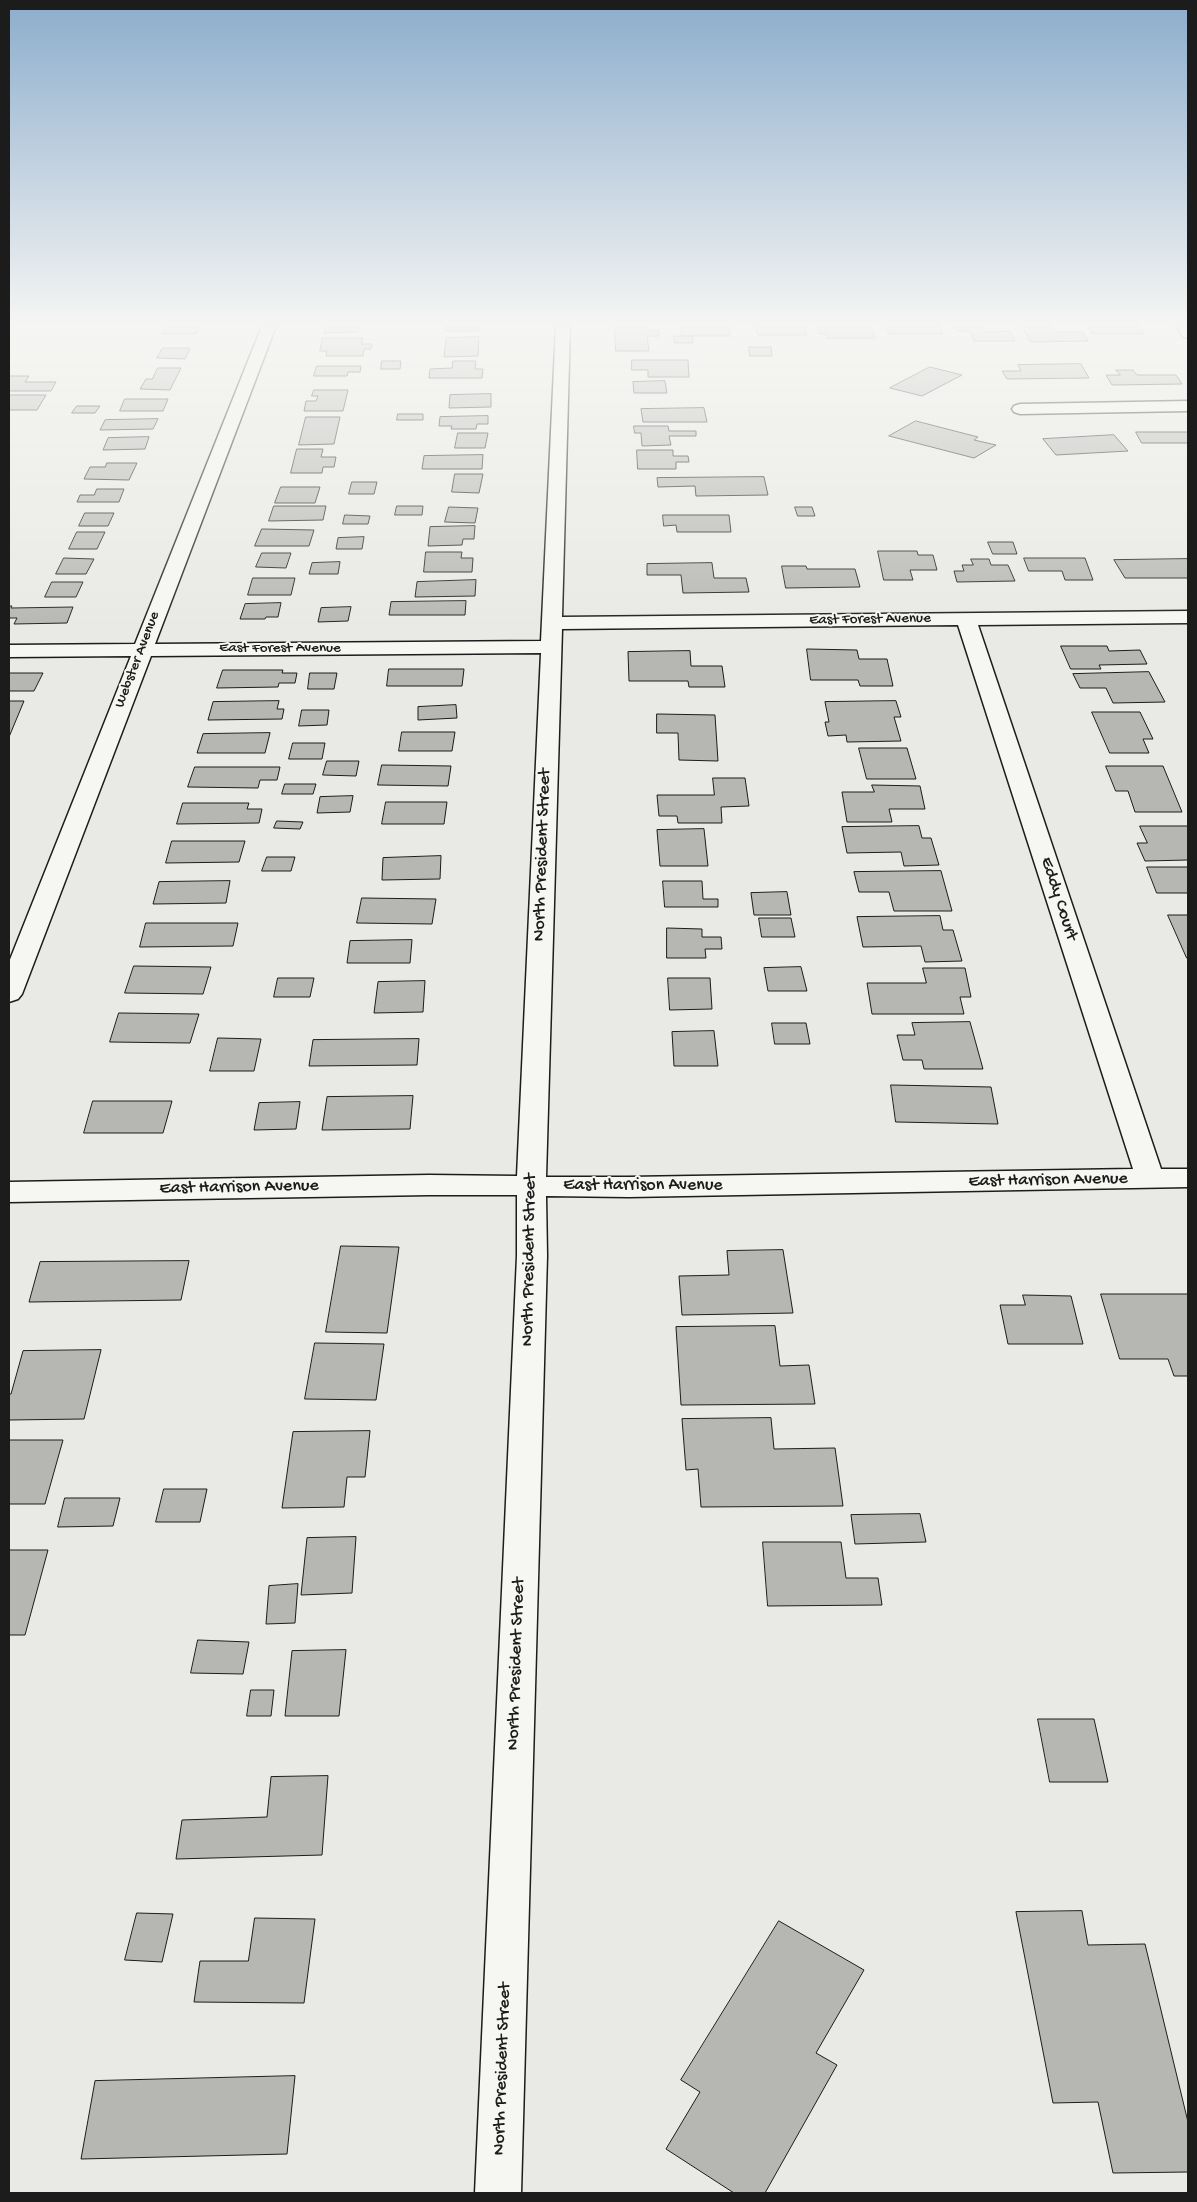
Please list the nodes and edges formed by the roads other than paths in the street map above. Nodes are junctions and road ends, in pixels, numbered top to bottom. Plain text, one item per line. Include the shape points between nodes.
1 (229, 429) edge
2 (559, 429) edge
3 (1188, 617) edge
4 (966, 619) junction
5 (551, 635) junction
6 (142, 650) junction
7 (9, 651) edge
8 (9, 994) edge
9 (1188, 1178) edge
10 (1150, 1179) junction
11 (531, 1186) junction
12 (9, 1192) edge
13 (498, 2193) edge

1 - 6 street, Webster Avenue
2 - 5 street, North President Street
3 - 4 street, East Forest Avenue
4 - 5 street, East Forest Avenue
4 - 10 street, Eddy Court
5 - 6 street, East Forest Avenue
5 - 11 street, North President Street
6 - 7 street, East Forest Avenue
6 - 8 street, Webster Avenue
9 - 10 street, East Harrison Avenue
10 - 11 street, East Harrison Avenue
11 - 12 street, East Harrison Avenue
11 - 13 street, North President Street via 532,1256

